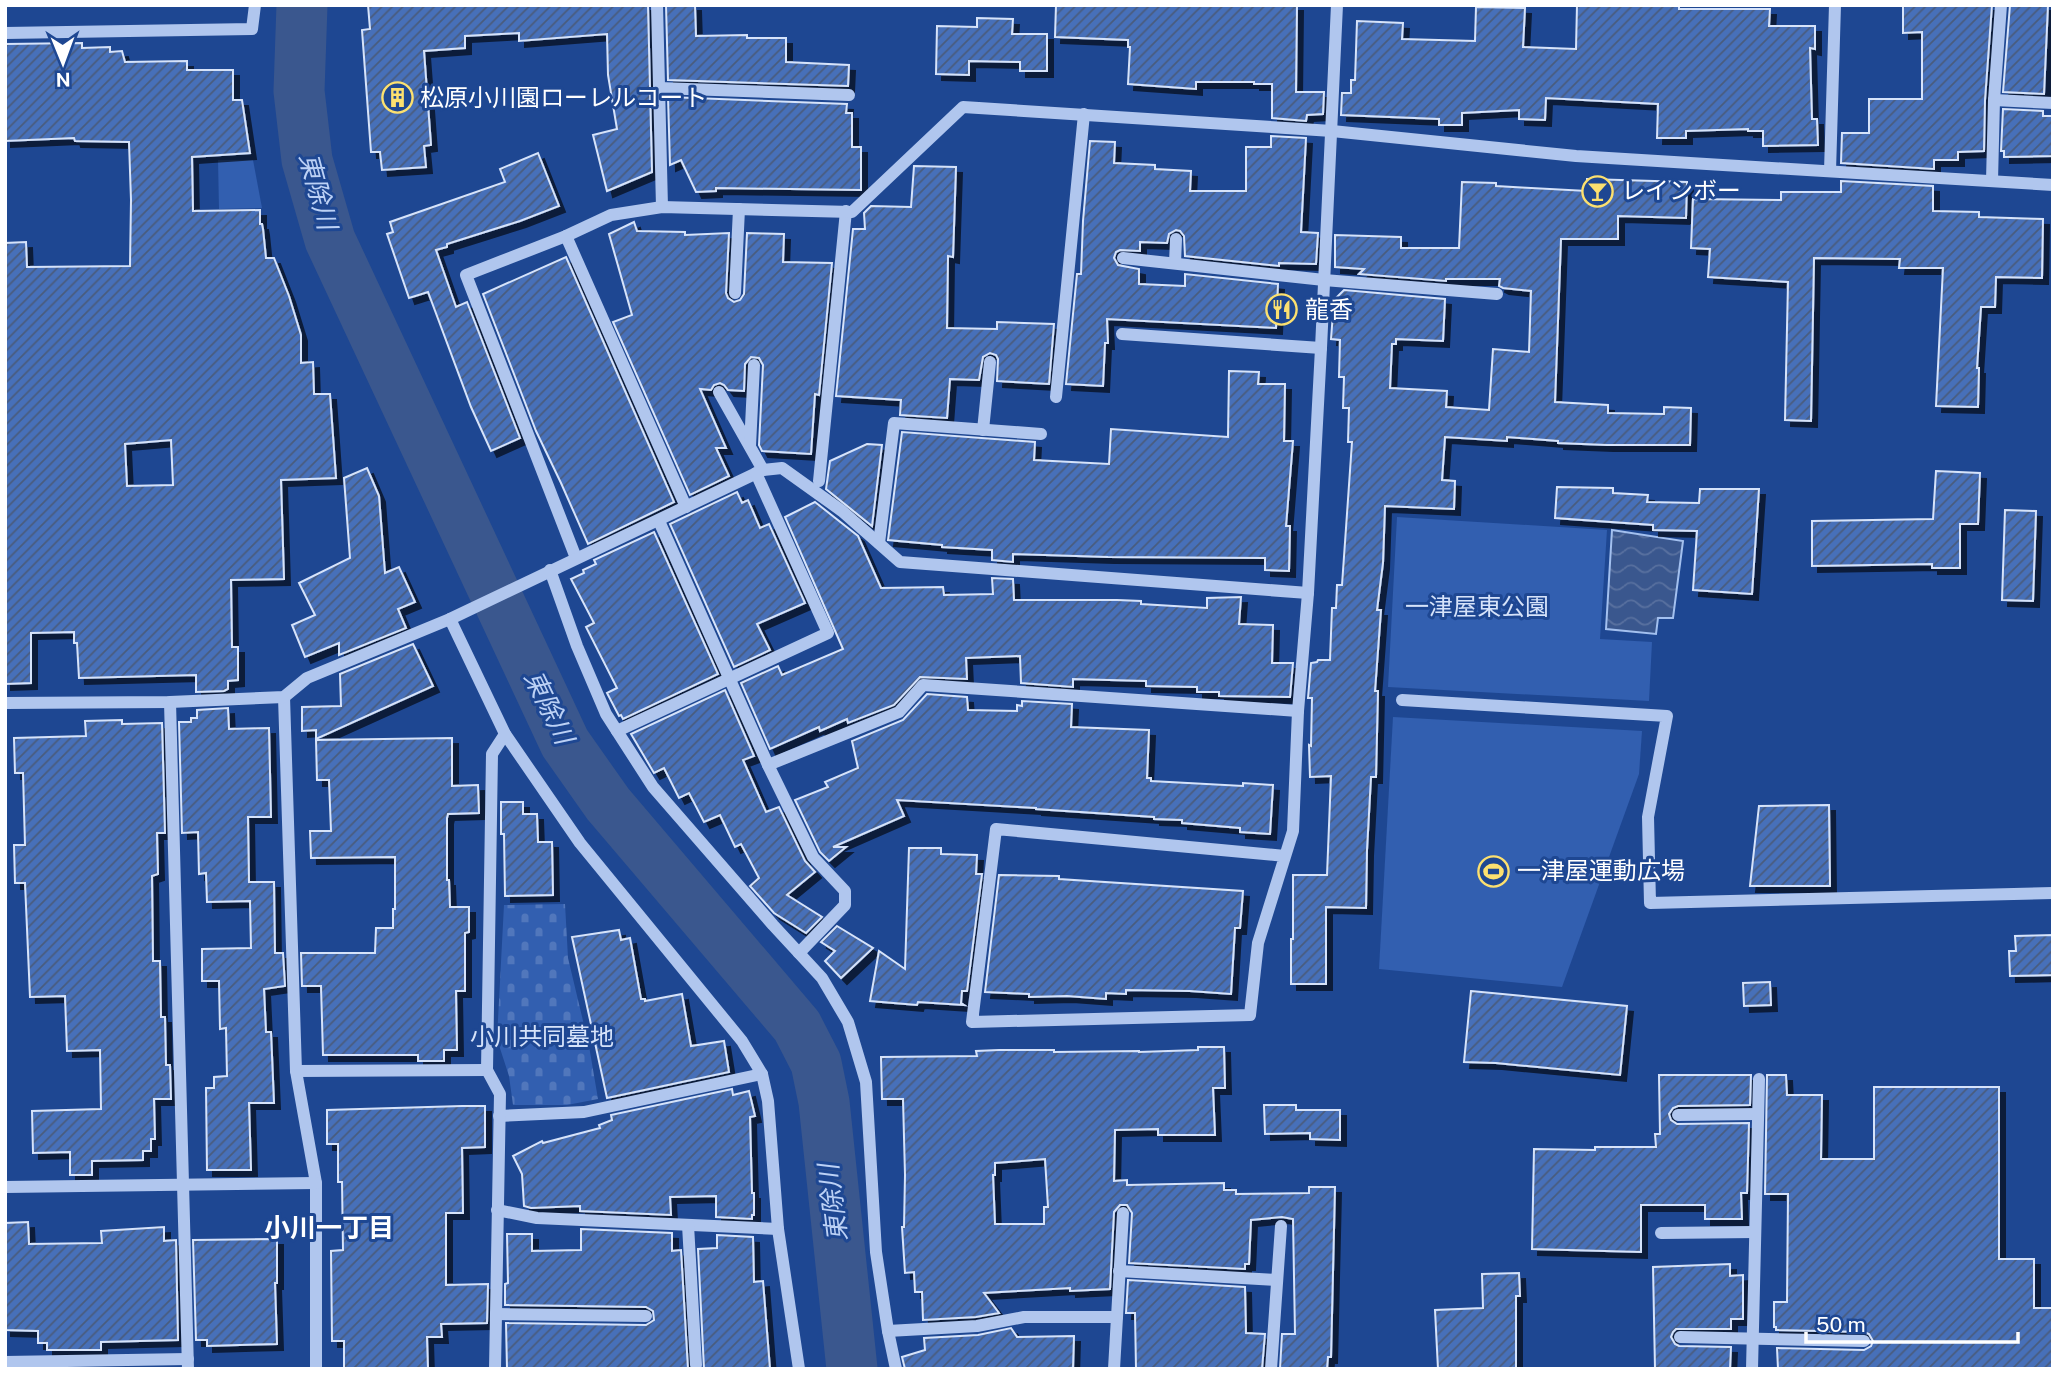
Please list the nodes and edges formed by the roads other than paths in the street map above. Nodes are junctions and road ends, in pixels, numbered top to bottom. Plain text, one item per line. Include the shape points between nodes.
1 (255, 5) edge
2 (657, 5) edge
3 (1337, 5) edge
4 (1835, 5) edge
5 (2001, 5) edge
6 (5, 33) edge
7 (659, 88) junction
8 (849, 94) dead end
9 (1994, 100) junction
10 (2053, 103) edge
11 (1084, 114) junction
12 (1332, 131) junction
13 (1830, 171) junction
14 (1992, 181) junction
15 (2053, 185) edge
16 (662, 208) junction
17 (740, 209) junction
18 (846, 211) junction
19 (566, 236) junction
20 (1176, 239) dead end
21 (1123, 258) dead end
22 (1175, 263) junction
23 (1324, 280) junction
24 (735, 293) dead end
25 (1497, 294) dead end
26 (1122, 334) dead end
27 (1321, 348) junction
28 (990, 362) dead end
29 (754, 365) dead end
30 (719, 392) dead end
31 (1056, 397) dead end
32 (983, 430) junction
33 (1041, 434) dead end
34 (750, 446) junction
35 (760, 471) junction
36 (819, 481) dead end
37 (686, 507) junction
38 (659, 521) junction
39 (879, 543) junction
40 (576, 558) junction
41 (545, 573) junction
42 (1308, 593) junction
43 (450, 619) junction
44 (730, 680) junction
45 (284, 697) junction
46 (1402, 700) dead end
47 (170, 702) junction
48 (5, 703) edge
49 (1298, 711) junction
50 (617, 731) junction
51 (505, 734) junction
52 (768, 765) junction
53 (1285, 856) junction
54 (2053, 893) edge
55 (799, 954) junction
56 (296, 1070) junction
57 (488, 1070) junction
58 (762, 1074) junction
59 (1759, 1079) dead end
60 (1758, 1114) junction
61 (1678, 1115) dead end
62 (499, 1116) junction
63 (316, 1183) junction
64 (183, 1185) junction
65 (5, 1187) edge
66 (497, 1210) junction
67 (1123, 1213) dead end
68 (688, 1225) junction
69 (1281, 1226) dead end
70 (778, 1229) junction
71 (1755, 1232) junction
72 (1661, 1233) dead end
73 (1119, 1271) junction
74 (1277, 1280) junction
75 (496, 1314) junction
76 (646, 1316) dead end
77 (1117, 1317) junction
78 (888, 1331) junction
79 (1679, 1337) dead end
80 (1752, 1339) junction
81 (1864, 1341) dead end
82 (5, 1362) edge
83 (188, 1364) edge
84 (696, 1365) dead end
85 (316, 1369) edge
86 (495, 1369) edge
87 (799, 1369) edge
88 (896, 1369) edge
89 (1114, 1369) edge
90 (1271, 1369) edge
91 (1752, 1369) edge

1 - 6 street via 252,29
2 - 7 street
3 - 12 street
4 - 13 street
5 - 9 street
7 - 8 street
7 - 16 street
9 - 10 street
9 - 14 street
11 - 12 street
11 - 18 street via 963,107 852,212
11 - 31 street
12 - 13 street via 1576,156
12 - 23 street
13 - 14 street
14 - 15 street
16 - 17 street
16 - 19 street via 611,215
17 - 18 street
17 - 24 street
18 - 36 street
19 - 37 street
19 - 40 street via 466,275
20 - 22 street
21 - 22 street
22 - 23 street
23 - 25 street
23 - 27 street
26 - 27 street
27 - 42 street
28 - 32 street
29 - 34 street
30 - 34 street
32 - 33 street
32 - 39 street via 894,423
34 - 35 street
35 - 37 street
35 - 39 street via 782,468
35 - 44 street via 828,633
37 - 38 street
38 - 40 street
38 - 44 street
39 - 42 street via 900,562
40 - 41 street
41 - 43 street
41 - 50 street
42 - 49 street
43 - 45 street via 307,678
43 - 51 street
44 - 50 street
44 - 52 street
45 - 47 street
45 - 56 street
46 - 54 street via 1667,716 1648,817 1650,903
47 - 48 street
47 - 64 street
49 - 52 street via 923,685 899,712
49 - 53 street via 1293,831
50 - 55 street via 653,787
51 - 57 street via 492,754
51 - 58 street via 580,844 742,1041
52 - 55 street via 814,857 845,891 845,905
53 - 53 street via 996,829 972,1022 1250,1015 1258,943
55 - 78 street via 822,978 848,1022 866,1082 876,1252
56 - 57 street
56 - 63 street
57 - 62 street via 500,1094
58 - 62 street via 584,1112
58 - 70 street
59 - 60 street
60 - 61 street
60 - 71 street
62 - 66 street
63 - 64 street
63 - 85 street
64 - 65 street
64 - 83 street
66 - 68 street via 537,1218
66 - 75 street
67 - 73 street
68 - 70 street
68 - 84 street
69 - 74 street
70 - 87 street
71 - 72 street
71 - 80 street
73 - 74 street
73 - 77 street
74 - 90 street
75 - 76 street
75 - 86 street
77 - 78 street via 1024,1317 977,1326
77 - 89 street
78 - 88 street
79 - 80 street
80 - 81 street
80 - 91 street
82 - 83 street

